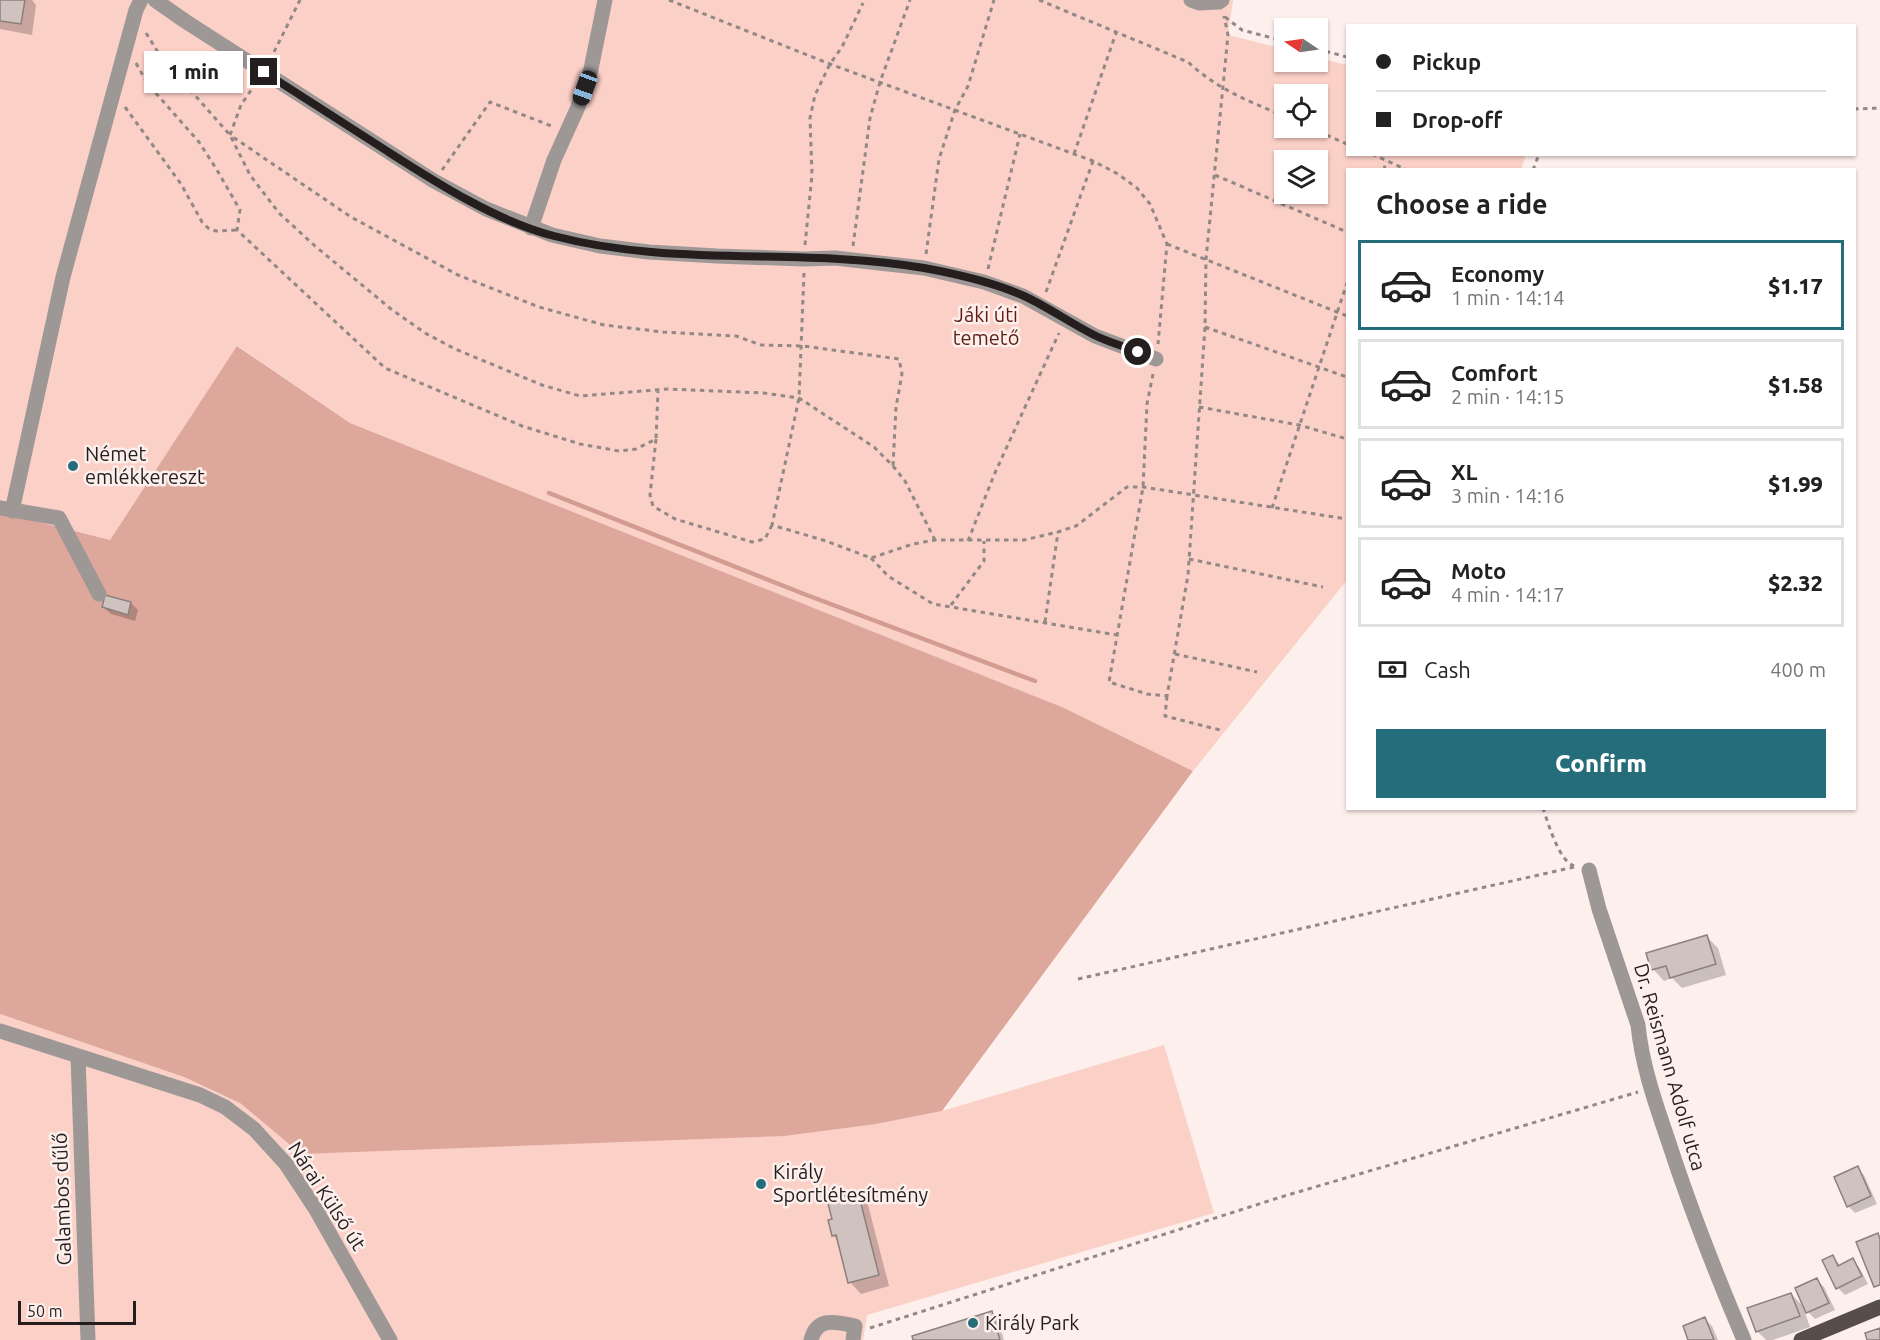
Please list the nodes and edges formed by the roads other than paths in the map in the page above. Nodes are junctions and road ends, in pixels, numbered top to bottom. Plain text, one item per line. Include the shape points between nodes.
1 (155, 0) edge
2 (605, 0) edge
3 (1191, 0) edge
4 (139, 5) edge
5 (1222, 6) edge
6 (531, 228) junction
7 (1156, 359) road end
8 (6, 510) edge
9 (99, 594) dead end
10 (1589, 870) dead end
11 (0, 1031) edge
12 (78, 1057) junction
13 (1880, 1307) edge
14 (854, 1333) edge
15 (88, 1340) edge
16 (390, 1340) edge
17 (811, 1340) edge
18 (1744, 1340) edge
19 (1801, 1340) edge

1 - 6 street via 434,181
2 - 6 street via 591,69
3 - 5 street
4 - 8 street via 63,278
6 - 7 street via 600,246 649,252 835,258 924,268 1023,296 1095,336
8 - 9 street via 59,518
10 - 18 street, Dr. Reismann Adolf utca via 1638,1025 1651,1088 1702,1236
11 - 12 street, Nárai Külső út
12 - 15 street, Galambos dűlő
12 - 16 street, Nárai Külső út via 200,1095 225,1107 254,1129 286,1164 315,1208
13 - 19 main road
14 - 17 street via 837,1322 826,1322 816,1329

